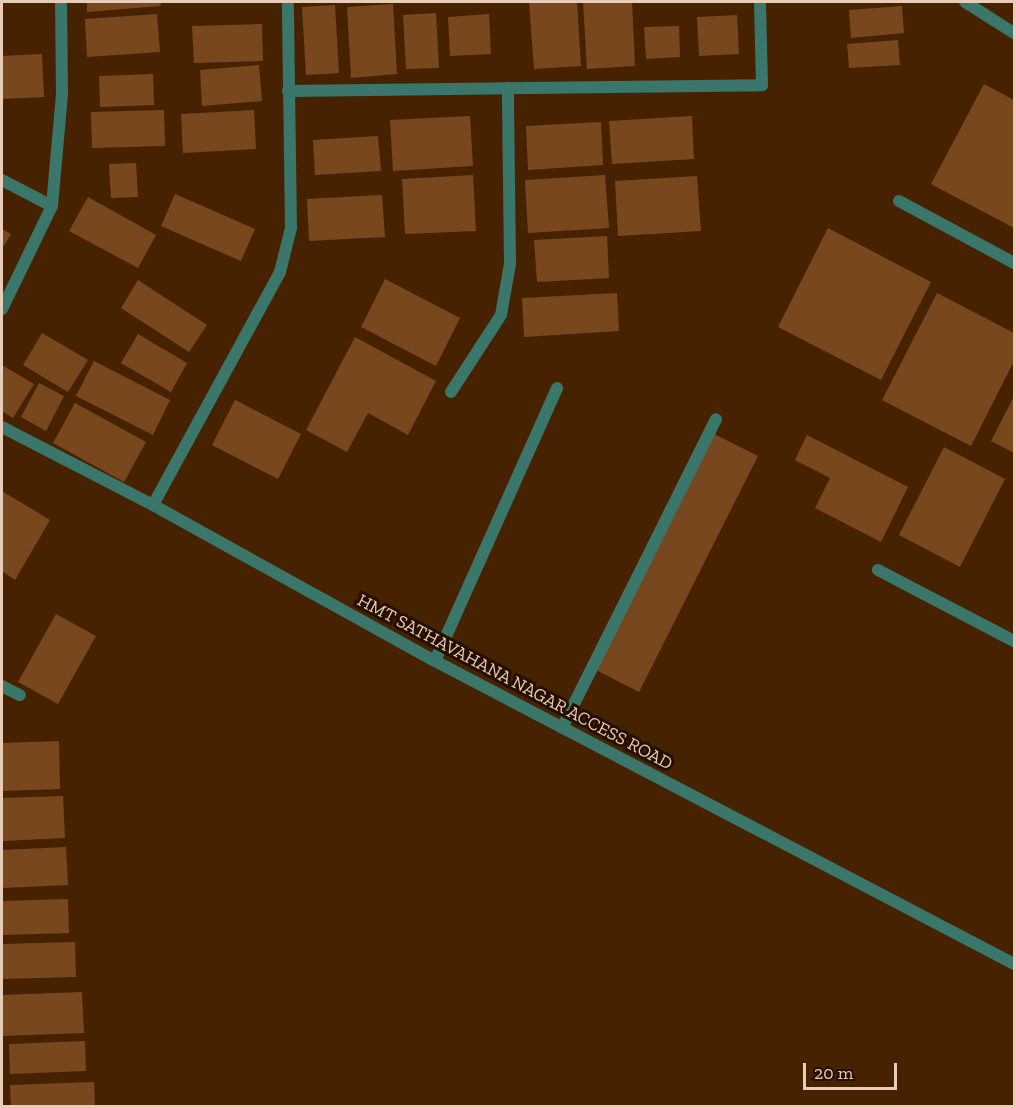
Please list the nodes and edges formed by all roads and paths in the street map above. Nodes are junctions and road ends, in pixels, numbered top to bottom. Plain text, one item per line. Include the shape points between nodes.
1 (61, 2) edge
2 (288, 2) edge
3 (760, 2) edge
4 (965, 2) edge
5 (1014, 33) edge
6 (508, 88) junction
7 (288, 91) junction
8 (2, 180) edge
9 (899, 201) dead end
10 (52, 206) junction
11 (1014, 263) edge
12 (2, 309) edge
13 (557, 388) dead end
14 (451, 392) dead end
15 (716, 420) dead end
16 (2, 427) edge
17 (153, 505) junction
18 (878, 570) dead end
19 (1014, 641) edge
20 (435, 661) junction
21 (2, 686) edge
22 (20, 695) dead end
23 (562, 728) junction
24 (1014, 964) edge

1 - 10 street via 62,94
2 - 7 street
3 - 6 street via 762,85
4 - 5 street
6 - 7 street
6 - 14 street via 510,264 501,315
7 - 17 street via 291,228 280,272
8 - 10 street
9 - 11 street
10 - 12 street
13 - 20 street
15 - 23 street
16 - 17 street, HMT SATHAVAHANA NAGAR ACCESS ROAD
17 - 20 street, HMT SATHAVAHANA NAGAR ACCESS ROAD
18 - 19 street
20 - 23 street, HMT SATHAVAHANA NAGAR ACCESS ROAD
21 - 22 street
23 - 24 street, HMT SATHAVAHANA NAGAR ACCESS ROAD

